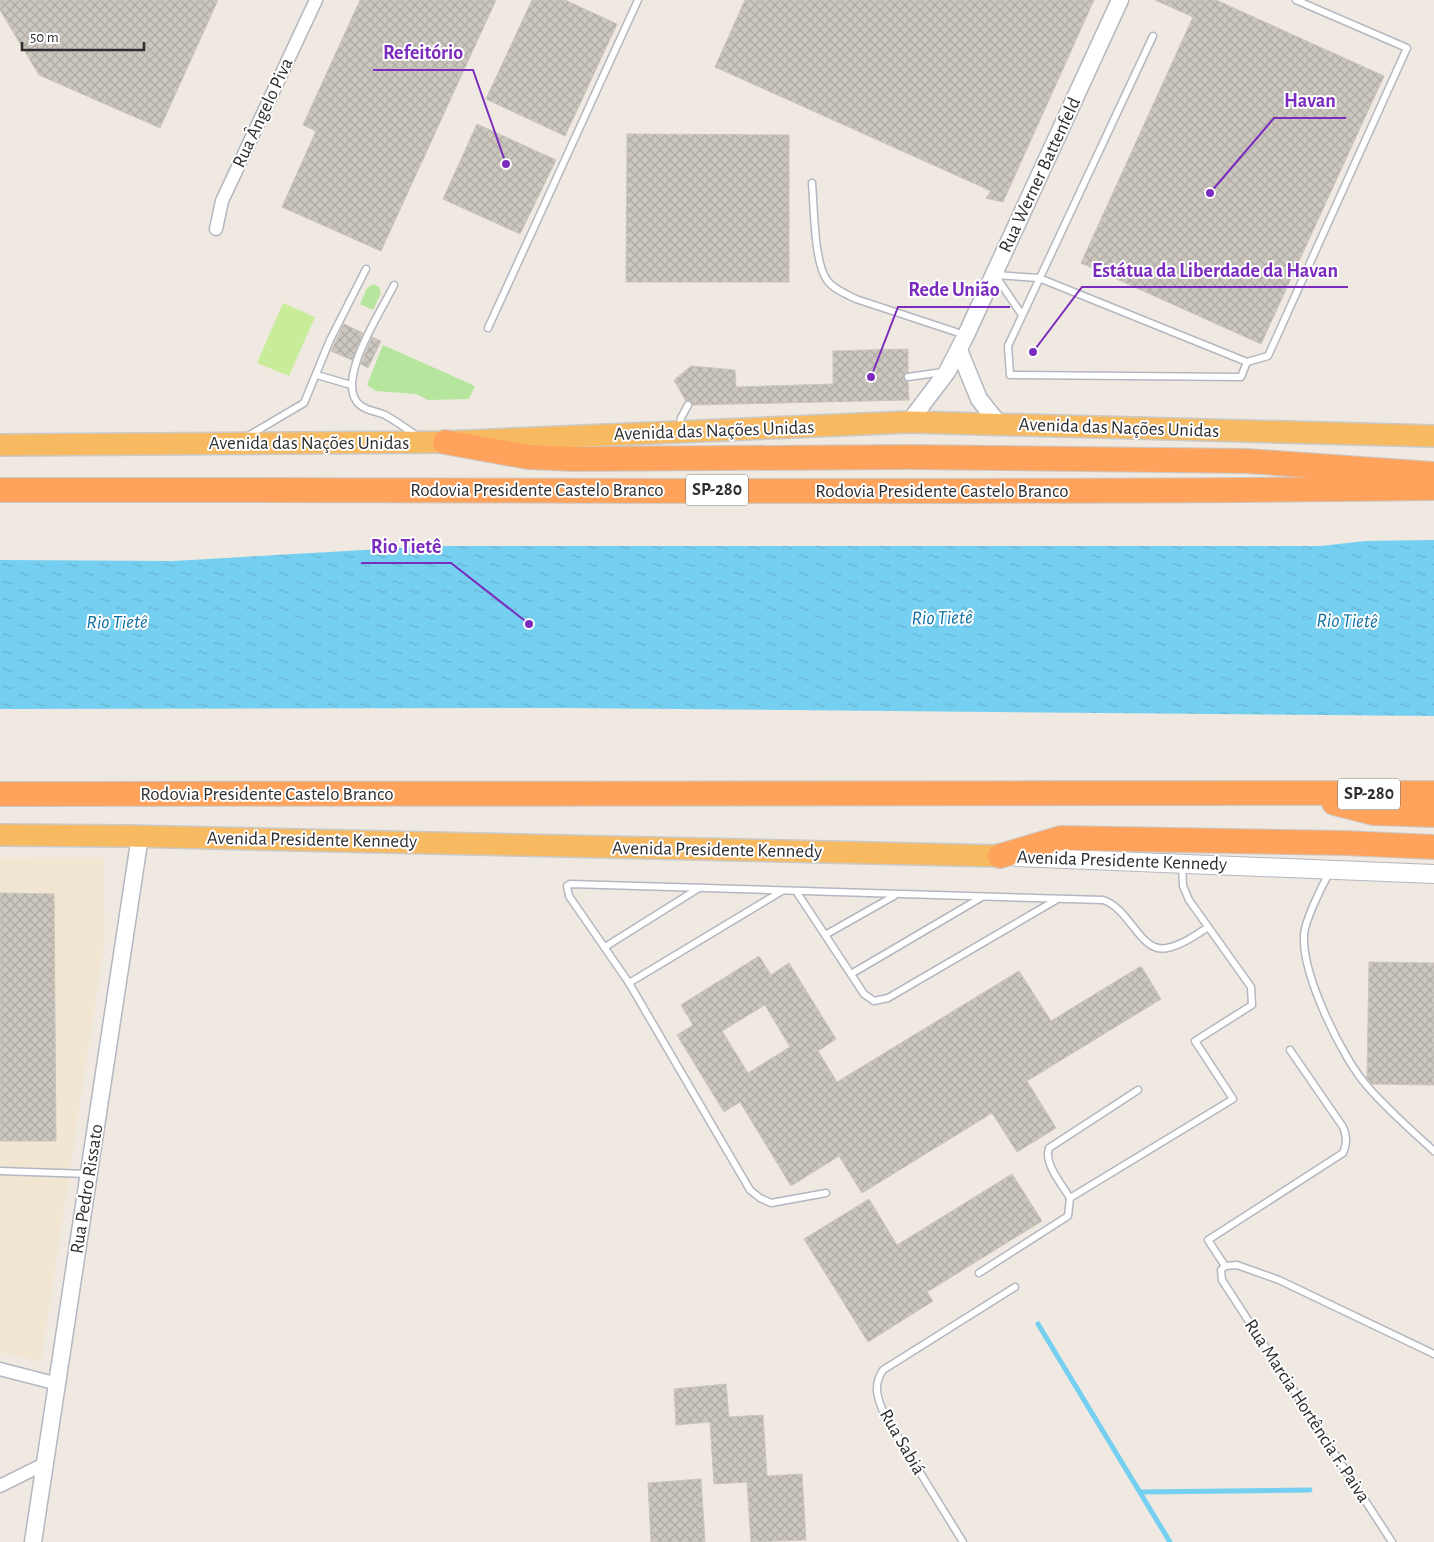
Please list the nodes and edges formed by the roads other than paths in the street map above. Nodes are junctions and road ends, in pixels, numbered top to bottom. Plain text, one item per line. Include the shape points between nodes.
1 (316, 0) edge
2 (638, 0) edge
3 (1120, 0) edge
4 (1296, 0) edge
5 (1153, 36) dead end
6 (812, 183) dead end
7 (216, 229) dead end
8 (366, 268) dead end
9 (995, 275) junction
10 (1040, 278) junction
11 (394, 285) dead end
12 (1022, 315) junction
13 (488, 328) dead end
14 (962, 342) junction
15 (1248, 362) junction
16 (947, 372) junction
17 (318, 375) junction
18 (908, 377) dead end
19 (351, 386) junction
20 (688, 405) dead end
21 (909, 422) junction
22 (999, 424) junction
23 (679, 432) junction
24 (1431, 436) edge
25 (436, 442) junction
26 (236, 443) junction
27 (0, 445) edge
28 (1434, 474) edge
29 (1434, 488) edge
30 (0, 490) edge
31 (1434, 793) edge
32 (0, 794) edge
33 (1304, 795) junction
34 (1434, 815) edge
35 (0, 835) edge
36 (140, 836) junction
37 (1434, 847) edge
38 (1000, 856) junction
39 (1182, 862) junction
40 (1330, 871) junction
41 (1434, 874) edge
42 (699, 888) junction
43 (782, 890) junction
44 (796, 891) junction
45 (895, 895) junction
46 (983, 897) junction
47 (1058, 899) junction
48 (1208, 927) junction
49 (825, 935) junction
50 (605, 947) junction
51 (851, 974) junction
52 (629, 983) junction
53 (1290, 1050) dead end
54 (1138, 1090) dead end
55 (1434, 1150) edge
56 (0, 1171) edge
57 (89, 1174) junction
58 (826, 1193) dead end
59 (1070, 1198) junction
60 (1225, 1266) junction
61 (979, 1273) dead end
62 (1015, 1288) dead end
63 (1434, 1354) edge
64 (0, 1369) edge
65 (58, 1384) junction
66 (46, 1463) junction
67 (0, 1486) edge
68 (33, 1542) edge
69 (963, 1542) edge
70 (1392, 1542) edge

1 - 7 street, Rua Ângelo Piva via 222,201
2 - 13 lane
3 - 9 street, Rua Werner Battenfeld
4 - 15 lane via 1407,48 1268,356
5 - 10 lane
6 - 14 lane via 819,266 827,280 840,291
8 - 17 lane via 330,340
9 - 10 lane
9 - 12 lane
9 - 14 street, Rua Werner Battenfeld
10 - 12 lane
10 - 15 lane
11 - 19 lane via 359,352
12 - 15 lane via 1008,346 1010,375 1241,377
14 - 16 street, Rua Werner Battenfeld
14 - 22 street via 979,399
16 - 18 lane
16 - 21 street, Rua Werner Battenfeld
17 - 19 lane
17 - 26 lane via 300,407
19 - 25 lane via 358,404
20 - 23 lane via 681,418
21 - 22 highway, Avenida das Nações Unidas
21 - 23 highway, Avenida das Nações Unidas
22 - 24 highway, Avenida das Nações Unidas
23 - 25 highway, Avenida das Nações Unidas
25 - 26 highway, Avenida das Nações Unidas
25 - 28 highway via 528,456 574,459 909,457 1247,461
26 - 27 highway, Avenida das Nações Unidas
29 - 30 highway, Rodovia Presidente Castelo Branco / SP-280 via 1141,492
31 - 33 highway, Rodovia Presidente Castelo Branco / SP-280
32 - 33 highway, Rodovia Presidente Castelo Branco / SP-280
33 - 34 highway via 1373,813
35 - 36 highway, Avenida Presidente Kennedy
36 - 38 highway, Avenida Presidente Kennedy
36 - 57 street, Rua Pedro Rissato
37 - 38 highway via 1335,842 1061,838
38 - 39 main road, Avenida Presidente Kennedy
39 - 40 main road, Avenida Presidente Kennedy
39 - 48 lane via 1185,892
40 - 41 main road, Avenida Presidente Kennedy
40 - 55 lane via 1304,934 1309,969 1317,994 1355,1070 1368,1087
42 - 43 lane
42 - 50 lane
42 - 50 lane via 570,884 567,886 569,896
43 - 44 lane
43 - 52 lane
44 - 45 lane
44 - 49 lane
45 - 46 lane
45 - 49 lane
46 - 47 lane
46 - 51 lane
47 - 48 lane via 1103,900 1112,904 1119,908 1147,945 1158,949 1183,942
47 - 51 lane via 888,998 874,1001 864,994
48 - 59 lane via 1248,982 1252,993 1252,1005 1196,1041 1232,1098
49 - 51 lane
50 - 52 lane
52 - 58 lane via 750,1190 771,1203
53 - 60 lane via 1343,1127 1346,1145 1343,1152 1208,1240
54 - 59 lane via 1049,1148 1050,1164
56 - 57 lane
57 - 65 street, Rua Pedro Rissato
59 - 61 lane via 1068,1216
60 - 63 lane via 1236,1265 1279,1280
60 - 70 lane, Rua Marcia Hortência F. Paiva via 1221,1270 1222,1280
62 - 69 lane, Rua Sabiá via 882,1370 876,1382 876,1394 885,1416
64 - 65 street
65 - 66 street, Rua Pedro Rissato
66 - 67 street
66 - 68 street, Rua Pedro Rissato

